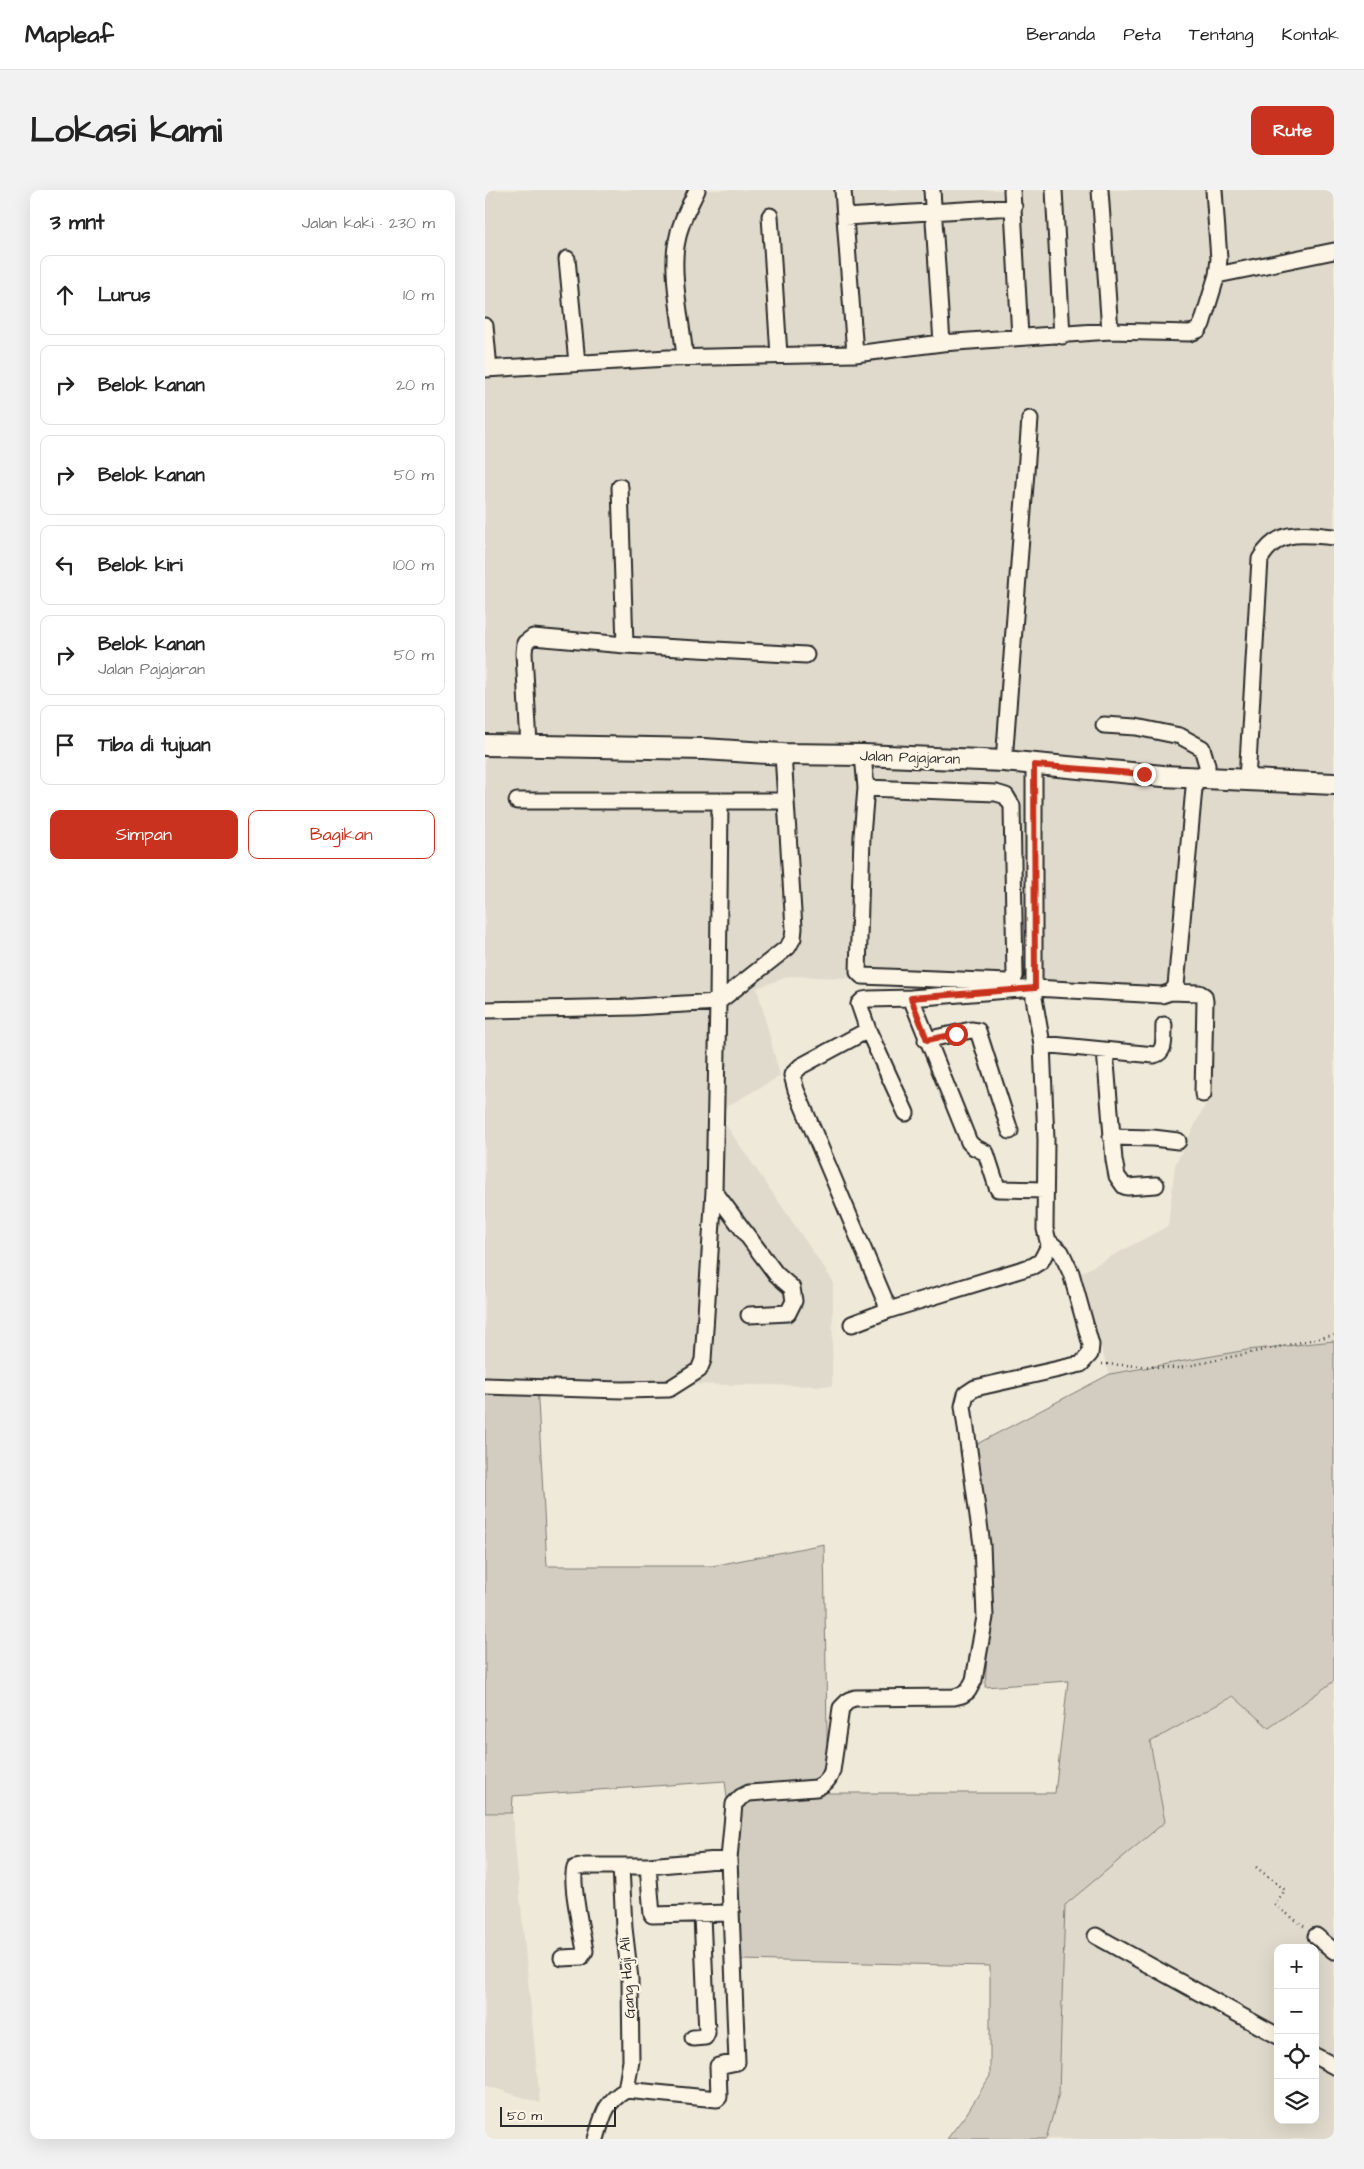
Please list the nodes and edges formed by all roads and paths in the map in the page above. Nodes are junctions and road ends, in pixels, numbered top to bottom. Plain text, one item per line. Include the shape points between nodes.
1 (697, 190) edge
2 (843, 190) edge
3 (932, 190) edge
4 (1013, 190) edge
5 (1054, 190) edge
6 (1100, 190) edge
7 (1214, 190) edge
8 (1014, 206) junction
9 (934, 211) junction
10 (770, 216) dead end
11 (845, 217) junction
12 (1334, 251) edge
13 (567, 259) dead end
14 (1217, 275) junction
15 (485, 326) edge
16 (1110, 331) junction
17 (1062, 336) junction
18 (1020, 337) junction
19 (942, 343) junction
20 (855, 354) junction
21 (779, 355) junction
22 (685, 358) junction
23 (577, 363) junction
24 (487, 369) edge
25 (1030, 419) dead end
26 (620, 487) dead end
27 (1334, 537) edge
28 (625, 645) junction
29 (806, 654) dead end
30 (1104, 725) dead end
31 (485, 745) edge
32 (529, 746) junction
33 (783, 754) junction
34 (863, 755) junction
35 (1004, 761) junction
36 (1034, 765) junction
37 (1201, 777) junction
38 (1247, 780) junction
39 (1334, 784) edge
40 (866, 788) junction
41 (517, 801) dead end
42 (720, 801) junction
43 (786, 801) junction
44 (1035, 988) junction
45 (1171, 992) junction
46 (911, 998) junction
47 (718, 1002) junction
48 (485, 1010) edge
49 (1164, 1025) dead end
50 (868, 1030) junction
51 (927, 1040) junction
52 (1042, 1044) junction
53 (1105, 1052) junction
54 (1203, 1094) dead end
55 (906, 1113) dead end
56 (1011, 1131) dead end
57 (1111, 1137) junction
58 (1178, 1141) dead end
59 (1156, 1185) dead end
60 (1045, 1190) junction
61 (714, 1191) junction
62 (1050, 1244) junction
63 (889, 1310) junction
64 (749, 1316) dead end
65 (852, 1324) dead end
66 (1334, 1335) edge
67 (1081, 1364) junction
68 (485, 1386) edge
69 (729, 1859) junction
70 (621, 1866) junction
71 (648, 1866) junction
72 (1256, 1867) dead end
73 (730, 1914) junction
74 (702, 1915) junction
75 (1096, 1936) dead end
76 (1316, 1936) joint
77 (1334, 1951) edge
78 (561, 1958) dead end
79 (1274, 2034) edge
80 (693, 2038) dead end
81 (1319, 2058) edge
82 (1334, 2066) edge
83 (626, 2090) junction
84 (596, 2139) edge

1 - 22 street via 683,219 674,264
2 - 11 street
3 - 9 street
4 - 8 street
5 - 17 street
6 - 16 street
7 - 14 street via 1219,259
8 - 9 street
8 - 18 street
9 - 11 street
9 - 19 street
10 - 21 street
11 - 20 street
12 - 14 street
13 - 23 street
14 - 16 street via 1198,330 1190,333
15 - 24 street
16 - 17 street
17 - 18 street
18 - 19 street
19 - 20 street
20 - 21 street
21 - 22 street
22 - 23 street
23 - 24 street
25 - 35 street
26 - 28 street
27 - 38 street via 1291,535 1267,546 1260,559
28 - 29 street
28 - 32 street via 533,637 525,643
30 - 37 street via 1180,736 1202,748 1207,765
31 - 32 main road, Jalan Pajajaran
32 - 33 main road, Jalan Pajajaran
33 - 34 main road, Jalan Pajajaran
33 - 43 street
34 - 35 main road, Jalan Pajajaran
34 - 40 street
35 - 36 main road, Jalan Pajajaran
36 - 37 main road, Jalan Pajajaran
36 - 44 street
37 - 38 main road, Jalan Pajajaran
37 - 45 street via 1177,986
38 - 39 main road, Jalan Pajajaran
40 - 40 street via 857,972 862,976 1013,980 1012,806 1005,796
41 - 42 street
42 - 43 street
42 - 47 street
43 - 47 street via 793,938 788,947
44 - 45 street via 1162,995
44 - 46 street
44 - 52 street
45 - 54 street via 1204,996
46 - 50 street via 861,1002 859,1008
46 - 51 street
47 - 48 street via 627,1008
47 - 61 street
49 - 53 street via 1163,1049 1159,1054
50 - 55 street
50 - 63 street via 795,1070 792,1079
51 - 56 street via 978,1031
51 - 60 street via 969,1142 986,1154 997,1187
52 - 53 street
52 - 60 street
53 - 57 street
57 - 58 street
57 - 59 street via 1117,1176 1123,1186
60 - 62 street via 1045,1229
61 - 64 street via 776,1274 792,1288 794,1302 788,1313
61 - 68 street via 703,1360 699,1370 669,1389
62 - 63 street via 1041,1261 1033,1266
62 - 67 street via 1061,1252 1071,1273 1089,1336 1090,1354
63 - 65 street
66 - 67 path via 1179,1368
67 - 69 street via 975,1388 969,1390 964,1398 985,1583 985,1617 972,1686 954,1697 849,1700 841,1708 829,1779 816,1788 741,1796 732,1813
69 - 71 street
69 - 73 street
70 - 71 street
70 - 78 street via 575,1868 575,1896 585,1950 581,1957
70 - 83 street, Gang Haji Ali via 630,1979 631,2061
71 - 74 street via 652,1915
72 - 76 path via 1285,1890 1275,1905
73 - 74 street
73 - 83 street via 738,2061 718,2066 719,2098
74 - 80 street via 707,2033 705,2037
75 - 79 street
76 - 77 street
81 - 82 street
83 - 84 street via 605,2108

